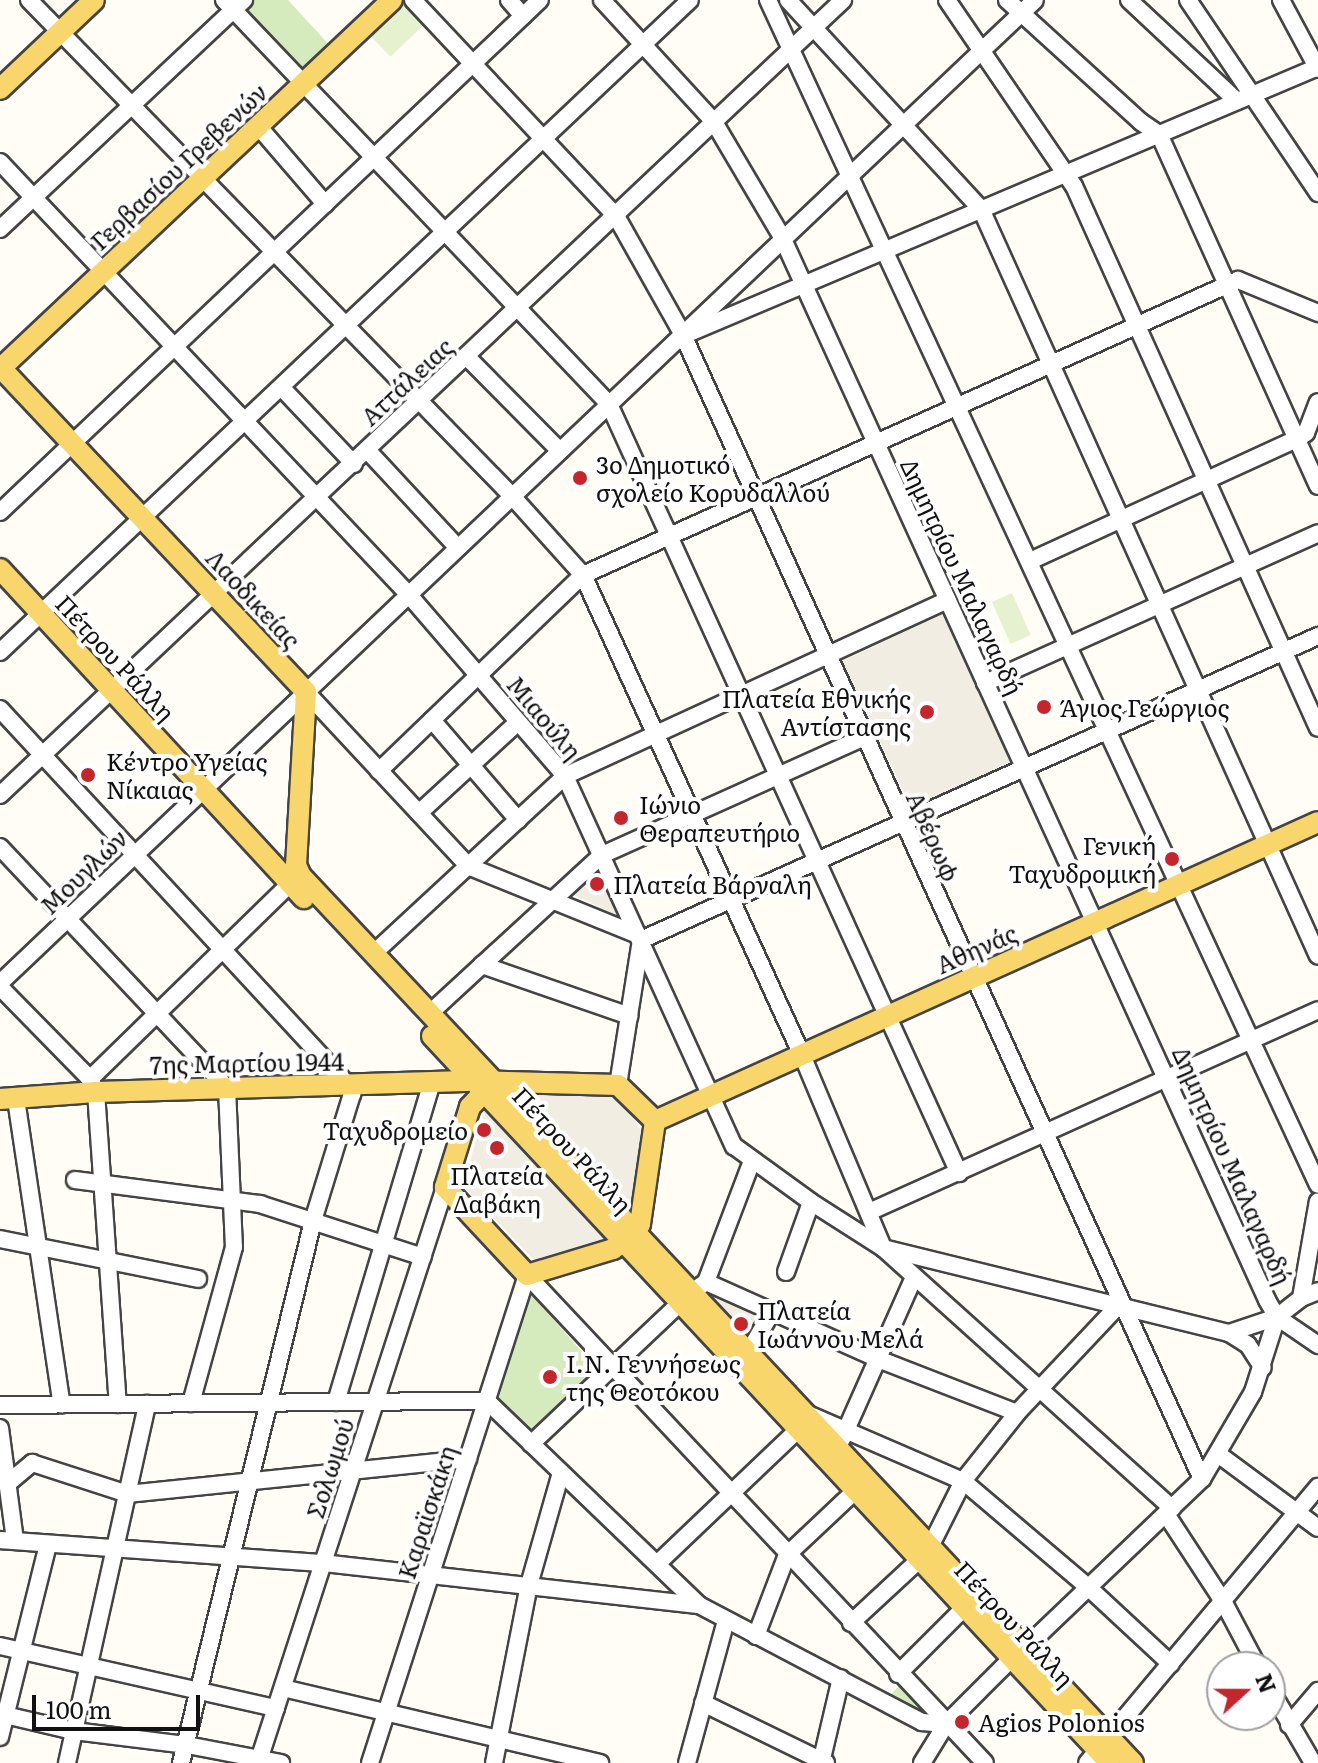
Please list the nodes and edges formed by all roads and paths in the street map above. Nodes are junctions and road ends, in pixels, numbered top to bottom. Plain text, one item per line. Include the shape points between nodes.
1 (29, 0) edge
2 (94, 0) edge
3 (392, 0) edge
4 (413, 0) edge
5 (509, 0) edge
6 (540, 0) edge
7 (602, 0) edge
8 (690, 0) edge
9 (768, 0) edge
10 (788, 0) edge
11 (843, 0) edge
12 (947, 0) edge
13 (1007, 0) edge
14 (1035, 0) edge
15 (1129, 0) edge
16 (1188, 0) edge
17 (1281, 0) edge
18 (234, 3) edge
19 (1022, 12) junction
20 (523, 16) junction
21 (814, 28) junction
22 (60, 32) junction
23 (643, 44) junction
24 (792, 48) junction
25 (983, 49) junction
26 (473, 64) junction
27 (1318, 68) edge
28 (303, 84) junction
29 (0, 89) edge
30 (1244, 98) junction
31 (132, 105) junction
32 (714, 122) junction
33 (904, 125) junction
34 (258, 126) junction
35 (1159, 134) junction
36 (544, 139) junction
37 (374, 157) junction
38 (0, 162) edge
39 (851, 172) junction
40 (1066, 173) junction
41 (202, 178) junction
42 (1318, 193) edge
43 (34, 197) junction
44 (325, 204) junction
45 (981, 209) junction
46 (616, 216) junction
47 (0, 229) edge
48 (446, 232) junction
49 (782, 237) junction
50 (885, 250) junction
51 (274, 252) junction
52 (105, 271) junction
53 (805, 284) junction
54 (1228, 284) junction
55 (519, 308) junction
56 (1318, 313) edge
57 (344, 325) junction
58 (1137, 325) junction
59 (683, 335) junction
60 (175, 346) junction
61 (467, 357) junction
62 (1052, 363) junction
63 (0, 368) edge
64 (281, 387) junction
65 (419, 402) junction
66 (1318, 402) edge
67 (609, 404) junction
68 (958, 406) junction
69 (245, 421) junction
70 (1297, 439) junction
71 (875, 443) junction
72 (72, 444) junction
73 (368, 451) junction
74 (560, 451) junction
75 (354, 464) junction
76 (1207, 481) junction
77 (1318, 486) edge
78 (512, 496) junction
79 (755, 497) junction
80 (318, 499) junction
81 (0, 512) edge
82 (142, 518) junction
83 (1123, 519) junction
84 (1318, 533) edge
85 (669, 536) junction
86 (458, 548) junction
87 (1030, 561) junction
88 (1245, 566) junction
89 (0, 569) edge
90 (583, 575) junction
91 (215, 595) junction
92 (409, 595) junction
93 (947, 600) junction
94 (1161, 604) junction
95 (41, 614) junction
96 (1318, 636) edge
97 (1069, 645) junction
98 (1284, 651) junction
99 (0, 652) edge
100 (826, 654) junction
101 (479, 676) junction
102 (985, 683) junction
103 (1200, 690) junction
104 (112, 691) junction
105 (306, 692) junction
106 (742, 694) junction
107 (0, 709) edge
108 (432, 720) junction
109 (518, 722) junction
110 (1318, 728) edge
111 (1109, 730) junction
112 (655, 734) junction
113 (864, 737) junction
114 (43, 755) junction
115 (470, 766) junction
116 (1024, 768) junction
117 (379, 771) junction
118 (565, 776) junction
119 (779, 776) junction
120 (204, 790) junction
121 (0, 795) edge
122 (419, 813) junction
123 (690, 816) junction
124 (518, 820) junction
125 (1318, 822) edge
126 (902, 823) junction
127 (1269, 844) junction
128 (0, 847) edge
129 (135, 855) junction
130 (602, 855) junction
131 (818, 861) junction
132 (468, 866) junction
133 (293, 874) junction
134 (1181, 884) junction
135 (553, 900) junction
136 (730, 900) junction
137 (68, 919) junction
138 (1096, 922) junction
139 (640, 937) junction
140 (224, 949) junction
141 (374, 953) junction
142 (1318, 956) edge
143 (482, 965) junction
144 (972, 978) junction
145 (0, 985) edge
146 (1318, 1010) edge
147 (430, 1013) junction
148 (158, 1015) junction
149 (629, 1016) junction
150 (889, 1016) junction
151 (1252, 1041) junction
152 (444, 1048) junction
153 (802, 1055) junction
154 (1167, 1079) junction
155 (434, 1083) junction
156 (484, 1085) junction
157 (618, 1085) junction
158 (93, 1086) junction
159 (349, 1086) junction
160 (227, 1088) junction
161 (712, 1096) junction
162 (8, 1099) edge
163 (655, 1121) junction
164 (1044, 1134) junction
165 (752, 1161) junction
166 (959, 1173) junction
167 (75, 1180) dead end
168 (100, 1183) junction
169 (1318, 1185) edge
170 (445, 1187) junction
171 (233, 1200) junction
172 (1318, 1201) edge
173 (811, 1202) junction
174 (869, 1212) junction
175 (313, 1221) junction
176 (630, 1237) junction
177 (0, 1239) edge
178 (381, 1242) junction
179 (39, 1247) junction
180 (883, 1248) junction
181 (423, 1257) junction
182 (106, 1261) junction
183 (786, 1272) dead end
184 (527, 1275) junction
185 (914, 1277) junction
186 (198, 1279) dead end
187 (1318, 1291) edge
188 (693, 1292) junction
189 (1301, 1298) junction
190 (1121, 1307) junction
191 (773, 1310) junction
192 (1277, 1317) junction
193 (1229, 1333) junction
194 (1318, 1345) edge
195 (748, 1353) junction
196 (878, 1359) junction
197 (612, 1367) junction
198 (1263, 1368) junction
199 (1040, 1390) junction
200 (376, 1401) junction
201 (487, 1401) junction
202 (268, 1402) junction
203 (336, 1402) junction
204 (191, 1403) junction
205 (118, 1404) junction
206 (147, 1404) junction
207 (0, 1405) edge
208 (62, 1405) junction
209 (1017, 1413) junction
210 (802, 1421) junction
211 (0, 1428) edge
212 (842, 1439) junction
213 (531, 1444) junction
214 (1218, 1454) junction
215 (468, 1459) junction
216 (353, 1472) junction
217 (561, 1473) junction
218 (1202, 1479) junction
219 (963, 1481) junction
220 (7, 1484) junction
221 (250, 1484) junction
222 (1318, 1487) edge
223 (856, 1490) junction
224 (128, 1494) junction
225 (731, 1494) junction
226 (1169, 1511) junction
227 (1297, 1512) junction
228 (1318, 1528) edge
229 (7, 1540) edge
230 (48, 1544) junction
231 (116, 1550) junction
232 (925, 1553) junction
233 (787, 1555) junction
234 (231, 1557) junction
235 (323, 1563) junction
236 (657, 1564) junction
237 (430, 1577) junction
238 (529, 1585) junction
239 (1088, 1587) junction
240 (1223, 1601) junction
241 (699, 1605) junction
242 (965, 1607) junction
243 (726, 1620) junction
244 (851, 1623) junction
245 (756, 1636) junction
246 (0, 1646) edge
247 (20, 1650) junction
248 (1250, 1651) edge
249 (1018, 1653) junction
250 (1171, 1664) junction
251 (88, 1665) junction
252 (898, 1674) junction
253 (841, 1678) junction
254 (198, 1688) junction
255 (283, 1688) junction
256 (1318, 1691) edge
257 (703, 1703) junction
258 (276, 1708) junction
259 (1318, 1712) edge
260 (385, 1714) junction
261 (5, 1715) junction
262 (1286, 1719) edge
263 (946, 1724) junction
264 (1289, 1725) junction
265 (74, 1731) junction
266 (0, 1737) edge
267 (498, 1740) junction
268 (187, 1745) junction
269 (1102, 1754) edge
270 (259, 1760) edge
271 (823, 1762) edge
272 (67, 1763) edge
273 (181, 1763) edge
274 (281, 1763) edge
275 (370, 1763) edge
276 (494, 1763) edge
277 (600, 1763) edge
278 (687, 1763) edge
279 (922, 1763) edge
280 (985, 1763) edge
281 (1133, 1763) edge
282 (1313, 1763) edge

1 - 22 street
2 - 22 main road
3 - 28 main road, Γερβασίου Γρεβενών
4 - 26 street, Αβέρωφ
5 - 20 street
6 - 20 street
7 - 23 street, Δημητρίου Μαλαγαρδή
8 - 23 street
9 - 24 street
10 - 21 street
11 - 21 street, Αττάλειας
12 - 25 street
13 - 19 street
14 - 19 street, Μουγλών
15 - 30 street
16 - 30 street
17 - 27 street
18 - 28 street
18 - 31 street
19 - 25 street, Μουγλών
19 - 35 street
20 - 26 street
21 - 24 street, Αττάλειας
21 - 33 street
22 - 29 main road
22 - 31 street
23 - 32 street, Δημητρίου Μαλαγαρδή
23 - 36 street
24 - 32 street, Αττάλειας
24 - 39 street
25 - 33 street, Μουγλών
25 - 40 street
26 - 36 street, Αβέρωφ
26 - 37 street
27 - 30 street
28 - 34 main road, Γερβασίου Γρεβενών
28 - 37 street
30 - 35 street
30 - 42 street
31 - 41 street
31 - 43 street
32 - 46 street, Αττάλειας
32 - 49 street, Δημητρίου Μαλαγαρδή
33 - 39 street, Μουγλών
33 - 45 street
34 - 41 main road, Γερβασίου Γρεβενών
34 - 44 street
35 - 40 street
35 - 54 street
36 - 46 street, Αβέρωφ
36 - 48 street
37 - 44 street
37 - 48 street
38 - 43 street, Μιαούλη
39 - 49 street, Μουγλών
39 - 50 street
40 - 45 street
40 - 58 street
41 - 51 street
41 - 52 main road, Γερβασίου Γρεβενών
43 - 47 street
43 - 52 street, Μιαούλη
44 - 51 street
45 - 50 street
45 - 62 street
46 - 55 street, Αττάλειας
46 - 59 street, Αβέρωφ
48 - 55 street
48 - 57 street
49 - 53 street, Δημητρίου Μαλαγαρδή
49 - 59 street, Μουγλών
50 - 53 street
50 - 68 street
51 - 57 street
51 - 60 street
52 - 60 street, Μιαούλη
52 - 63 main road, Γερβασίου Γρεβενών
53 - 59 street
53 - 71 street, Δημητρίου Μαλαγαρδή
54 - 56 street via 1238,280
54 - 58 street
54 - 70 street
55 - 61 street, Αττάλειας
55 - 67 street
57 - 64 street
57 - 65 street
58 - 62 street
58 - 76 street
59 - 67 street, Μουγλών
59 - 79 street, Αβέρωφ
60 - 69 street, Μιαούλη
60 - 72 street
61 - 65 street, Αττάλειας
61 - 74 street
62 - 68 street
62 - 83 street
63 - 72 main road, Λαοδικείας
64 - 69 street
64 - 75 street
65 - 73 street, Αττάλειας
65 - 78 street
66 - 70 street via 1306,433
67 - 74 street, Μουγλών
67 - 85 street
68 - 71 street
68 - 87 street
69 - 80 street, Μιαούλη
69 - 82 street
70 - 76 street
70 - 77 street
71 - 79 street
71 - 93 street, Δημητρίου Μαλαγαρδή
72 - 81 street
72 - 82 main road, Λαοδικείας
73 - 75 street, Αττάλειας
73 - 86 street
74 - 78 street, Μουγλών
75 - 80 street, Αττάλειας
76 - 83 street
76 - 88 street
78 - 86 street, Μουγλών
78 - 90 street
79 - 85 street
79 - 100 street, Αβέρωφ
80 - 91 street, Αττάλειας
80 - 92 street, Μιαούλη
82 - 91 main road, Λαοδικείας
82 - 95 street
83 - 87 street
83 - 94 street
84 - 88 street
85 - 90 street
85 - 106 street
86 - 92 street, Μουγλών
87 - 97 street
88 - 94 street
88 - 98 street
89 - 95 main road, Πέτρου Ράλλη
90 - 101 street
90 - 112 street
91 - 104 street, Αττάλειας
91 - 105 main road, Λαοδικείας
92 - 101 street, Μιαούλη
92 - 105 street, Μουγλών
93 - 100 street
93 - 102 street, Δημητρίου Μαλαγαρδή
94 - 97 street
94 - 103 street
95 - 99 street
95 - 104 main road, Πέτρου Ράλλη
96 - 98 street
97 - 102 street
97 - 111 street
98 - 103 street
98 - 110 street
100 - 106 street
100 - 113 street, Αβέρωφ
101 - 108 street
101 - 109 street, Μιαούλη
102 - 116 street, Δημητρίου Μαλαγαρδή
103 - 111 street
103 - 127 street
104 - 114 street, Αττάλειας
104 - 120 main road, Πέτρου Ράλλη
105 - 117 street, Λαοδικείας
105 - 120 street, Μουγλών
105 - 133 main road
106 - 112 street
106 - 119 street
107 - 114 street
108 - 115 street
108 - 117 street
109 - 115 street
109 - 118 street, Μιαούλη
111 - 116 street
111 - 134 street
112 - 118 street
112 - 123 street
113 - 119 street
113 - 126 street, Αβέρωφ
114 - 121 street, Αττάλειας
114 - 129 street
115 - 122 street
115 - 124 street
116 - 126 street
116 - 138 street, Δημητρίου Μαλαγαρδή
117 - 122 street, Λαοδικείας
118 - 124 street
118 - 130 street, Μιαούλη
119 - 123 street
119 - 131 street
120 - 129 street, Μουγλών
120 - 133 main road, Πέτρου Ράλλη
122 - 132 street, Λαοδικείας
123 - 130 street
123 - 136 street
124 - 132 street
125 - 127 main road, Αθηνάς
126 - 131 street
126 - 144 street, Αβέρωφ
127 - 134 main road, Αθηνάς
127 - 142 street
128 - 137 street
129 - 137 street, Μουγλών
129 - 140 street
130 - 135 street
130 - 139 street, Μιαούλη
131 - 136 street
131 - 150 street
132 - 135 street
132 - 141 street
133 - 140 street
133 - 141 main road, Πέτρου Ράλλη via 301,876
133 - 152 main road, Πέτρου Ράλλη
134 - 138 main road, Αθηνάς
134 - 151 street
135 - 139 street
135 - 143 street
136 - 139 street
136 - 153 street
137 - 145 street, Μουγλών
137 - 148 street
138 - 144 main road, Αθηνάς
138 - 154 street, Δημητρίου Μαλαγαρδή
139 - 149 street
139 - 161 street, Μιαούλη
140 - 148 street
140 - 159 street
141 - 147 main road, Πέτρου Ράλλη
143 - 147 street
143 - 149 street
144 - 150 main road, Αθηνάς
144 - 164 street, Αβέρωφ
145 - 158 street
146 - 151 street
147 - 156 main road, Πέτρου Ράλλη
148 - 158 street
148 - 160 street
149 - 157 street
150 - 153 main road, Αθηνάς
150 - 166 street
151 - 154 street
151 - 169 street
152 - 155 main road via 446,1072
152 - 156 main road, Πέτρου Ράλλη
153 - 161 main road, Αθηνάς
153 - 174 street
154 - 164 street
154 - 192 street, Δημητρίου Μαλαγαρδή
155 - 156 main road, 7ης Μαρτίου 1944
155 - 159 main road, 7ης Μαρτίου 1944
155 - 178 street
156 - 157 main road
156 - 170 main road via 470,1107
156 - 176 main road, Πέτρου Ράλλη
157 - 163 main road
158 - 160 main road, 7ης Μαρτίου 1944
158 - 162 main road, 7ης Μαρτίου 1944
158 - 168 street
159 - 160 main road, 7ης Μαρτίου 1944
159 - 175 street via 352,1094
160 - 171 street
161 - 163 main road, Αθηνάς
161 - 165 street, Μιαούλη via 734,1146
162 - 179 street
163 - 176 main road via 640,1224
164 - 166 street
164 - 190 street, Αβέρωφ
165 - 173 street, Μιαούλη
165 - 188 street
166 - 174 street
167 - 168 street
168 - 171 street
168 - 182 street
170 - 181 street, Σολωμού
170 - 184 main road
171 - 175 street
171 - 204 street via 234,1247
172 - 189 street
173 - 180 street, Μιαούλη
173 - 183 street
174 - 180 street
175 - 178 street
175 - 202 street
176 - 184 main road
176 - 188 main road, Πέτρου Ράλλη
177 - 179 street
178 - 181 street
178 - 203 street
179 - 182 street
179 - 208 street
180 - 185 street
180 - 190 street
181 - 200 street, Σολωμού
182 - 186 street
182 - 205 street
184 - 197 street
184 - 201 street, Καραϊσκάκη
185 - 196 street
185 - 199 street
187 - 189 street
188 - 191 street
188 - 195 main road, Πέτρου Ράλλη
188 - 197 street
188 - 210 main road, Πέτρου Ράλλη
189 - 192 street
190 - 193 street
190 - 199 street
190 - 218 street, Αβέρωφ
191 - 195 street
191 - 196 street
192 - 193 street
192 - 194 street
192 - 198 street
193 - 198 street via 1248,1345
195 - 210 main road, Πέτρου Ράλλη
196 - 209 street
196 - 212 street
197 - 213 street
197 - 225 street
198 - 214 street
199 - 209 street
199 - 226 street
200 - 201 street
200 - 203 street
200 - 216 street, Σολωμού
201 - 213 street
201 - 215 street, Καραϊσκάκη
202 - 203 street
202 - 204 street
202 - 221 street
204 - 206 street
205 - 206 street
205 - 208 street
206 - 224 street
207 - 208 street
209 - 219 street
210 - 212 main road, Πέτρου Ράλλη
210 - 223 main road, Πέτρου Ράλλη
210 - 225 street
211 - 220 street
212 - 219 street
212 - 232 main road, Πέτρου Ράλλη
213 - 217 street
214 - 218 street
214 - 227 street
215 - 216 street
215 - 237 street, Καραϊσκάκη
216 - 221 street
216 - 235 street, Σολωμού
217 - 236 street
217 - 238 street
218 - 226 street
219 - 232 street
219 - 239 street
220 - 224 street via 32,1463
220 - 229 street
221 - 224 street
221 - 234 street
222 - 227 street
223 - 232 main road, Πέτρου Ράλλη
223 - 233 street
224 - 231 street
225 - 233 street
225 - 236 street
226 - 239 street
226 - 240 street
227 - 228 street
227 - 240 street
229 - 230 street
230 - 231 street
230 - 247 street
231 - 234 street
231 - 251 street
232 - 242 main road, Πέτρου Ράλλη
232 - 244 street
232 - 249 main road, Πέτρου Ράλλη
233 - 244 street
233 - 245 street
234 - 235 street
234 - 254 street
235 - 237 street
235 - 255 street, Σολωμού
236 - 241 street
237 - 238 street
237 - 260 street, Καραϊσκάκη
238 - 241 street
238 - 267 street
239 - 249 street
239 - 250 street
240 - 248 street
240 - 250 street
241 - 243 street
242 - 249 main road, Πέτρου Ράλλη
242 - 252 street
243 - 245 street
243 - 257 street
244 - 252 street
245 - 253 street
246 - 247 street
247 - 251 street
247 - 261 street
249 - 263 street
249 - 269 main road, Πέτρου Ράλλη
250 - 269 street
251 - 254 street
251 - 265 street
252 - 263 street
253 - 263 street via 922,1722
253 - 271 street
254 - 258 street
254 - 268 street
255 - 258 street, Σολωμού
255 - 260 street
256 - 264 street
257 - 271 street
257 - 278 street
258 - 270 street, Σολωμού
259 - 264 street
260 - 267 street
260 - 275 street, Καραϊσκάκη
261 - 265 street
261 - 266 street
262 - 264 street
263 - 279 street
263 - 280 street
264 - 282 street
265 - 268 street
265 - 272 street
267 - 276 street
267 - 277 street
268 - 270 street
268 - 273 street
269 - 281 main road, Πέτρου Ράλλη
270 - 274 street

